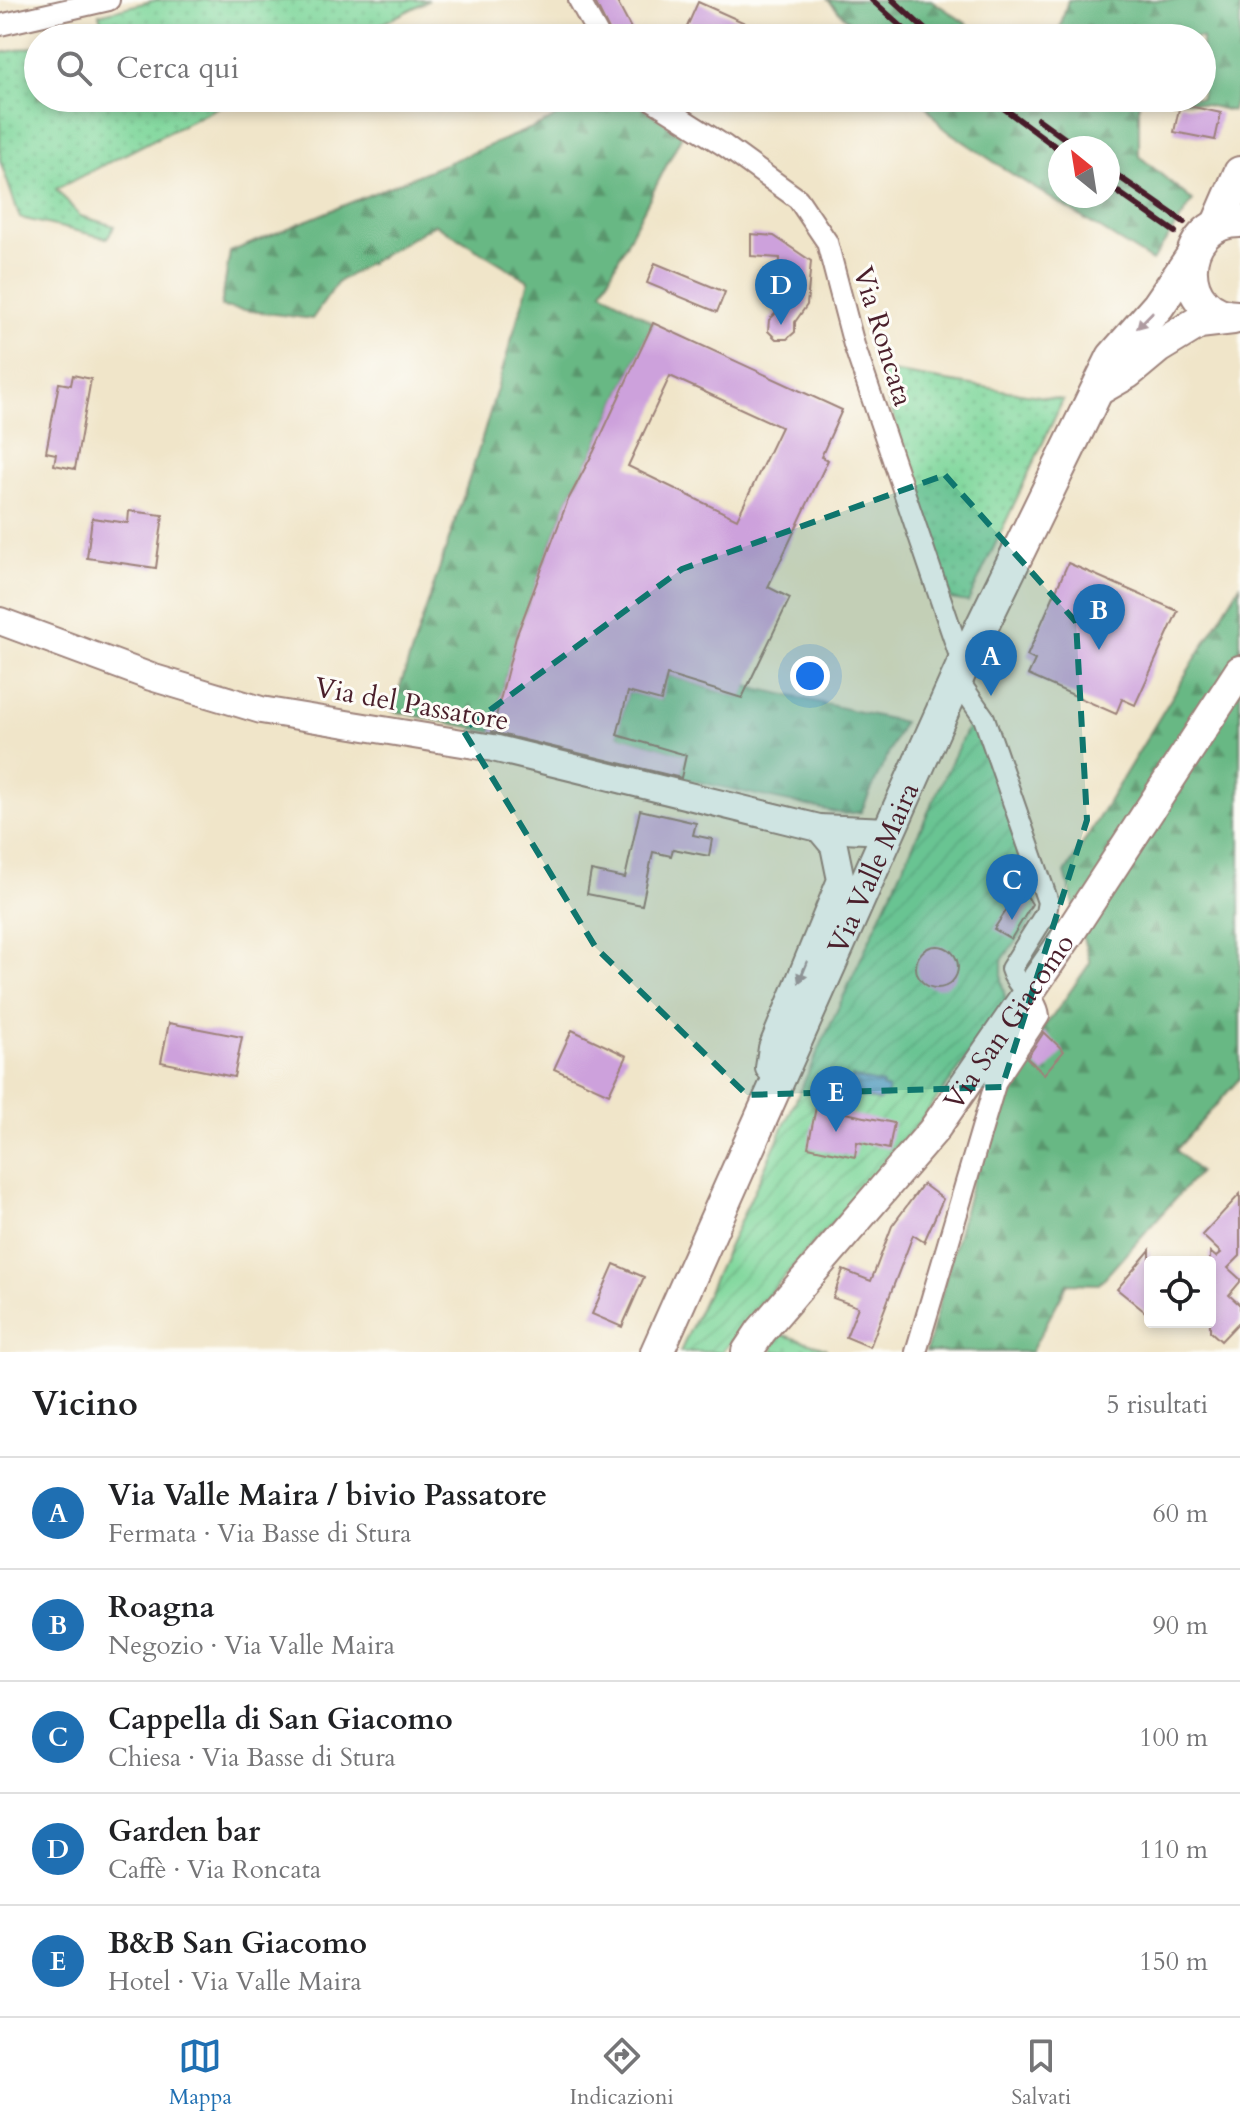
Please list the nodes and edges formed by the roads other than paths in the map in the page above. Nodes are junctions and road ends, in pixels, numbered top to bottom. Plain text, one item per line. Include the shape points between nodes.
1 (109, 0) edge
2 (579, 0) edge
3 (592, 24) edge
4 (0, 25) edge
5 (671, 112) edge
6 (1240, 173) edge
7 (1228, 224) edge
8 (1191, 258) junction
9 (1236, 318) edge
10 (1100, 388) junction
11 (0, 621) edge
12 (1240, 671) edge
13 (960, 672) junction
14 (819, 828) junction
15 (888, 831) junction
16 (1028, 994) junction
17 (780, 1080) junction
18 (657, 1352) edge
19 (747, 1352) edge
20 (916, 1352) edge

1 - 4 street
2 - 3 street
5 - 13 street, Via Roncata via 798,199 827,242 854,345
6 - 7 main road, Via Valle Maira
7 - 8 main road, Via Valle Maira via 1205,234
8 - 9 main road via 1190,275 1199,297 1217,313
8 -> 10 main road, Via Valle Maira via 1113,357
9 - 10 main road via 1199,322
10 - 13 main road, Via Valle Maira
11 - 14 street, Via del Passatore via 151,677 261,710 493,748
12 - 16 main road, Via San Giacomo
13 - 15 main road, Via Valle Maira
13 - 16 street, Via Roncata via 984,718 1046,889 1046,913 1011,969
14 - 15 street, Via del Passatore
14 -> 17 street via 834,846 841,880 772,1048 769,1068
15 - 17 main road, Via Valle Maira
16 - 19 main road, Via San Giacomo via 933,1131
16 - 20 street via 1039,1016 996,1081
17 - 18 main road, Via Valle Maira

